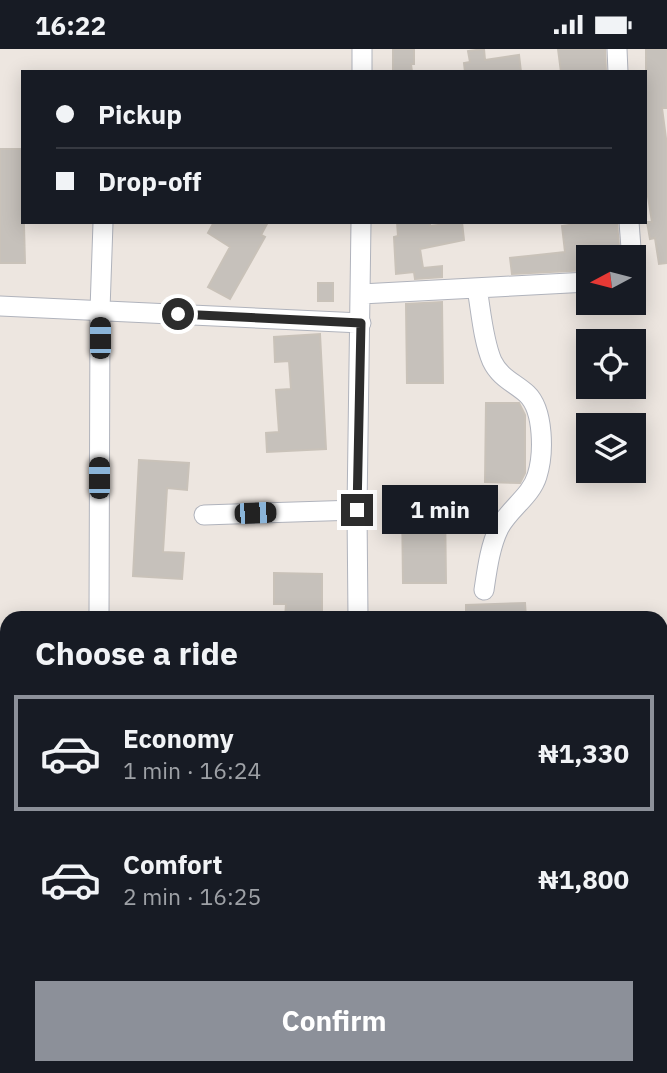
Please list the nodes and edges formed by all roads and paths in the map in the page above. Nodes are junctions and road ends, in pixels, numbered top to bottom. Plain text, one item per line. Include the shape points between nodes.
1 (362, 49) edge
2 (617, 49) edge
3 (362, 70) edge
4 (618, 70) edge
5 (103, 224) edge
6 (361, 224) edge
7 (629, 224) edge
8 (631, 245) edge
9 (576, 283) edge
10 (477, 288) junction
11 (361, 294) junction
12 (0, 306) edge
13 (100, 310) junction
14 (361, 323) junction
15 (357, 510) junction
16 (205, 515) dead end
17 (484, 590) dead end
18 (99, 611) edge
19 (358, 611) edge

1 - 3 street
2 - 4 street
5 - 13 street
6 - 11 street
7 - 8 street
9 - 10 street
10 - 11 street
10 - 17 street via 492,362 535,403 541,439 537,476 498,529
11 - 14 street
12 - 13 street
13 - 14 street
13 - 18 street
14 - 15 street
15 - 16 street
15 - 19 street

